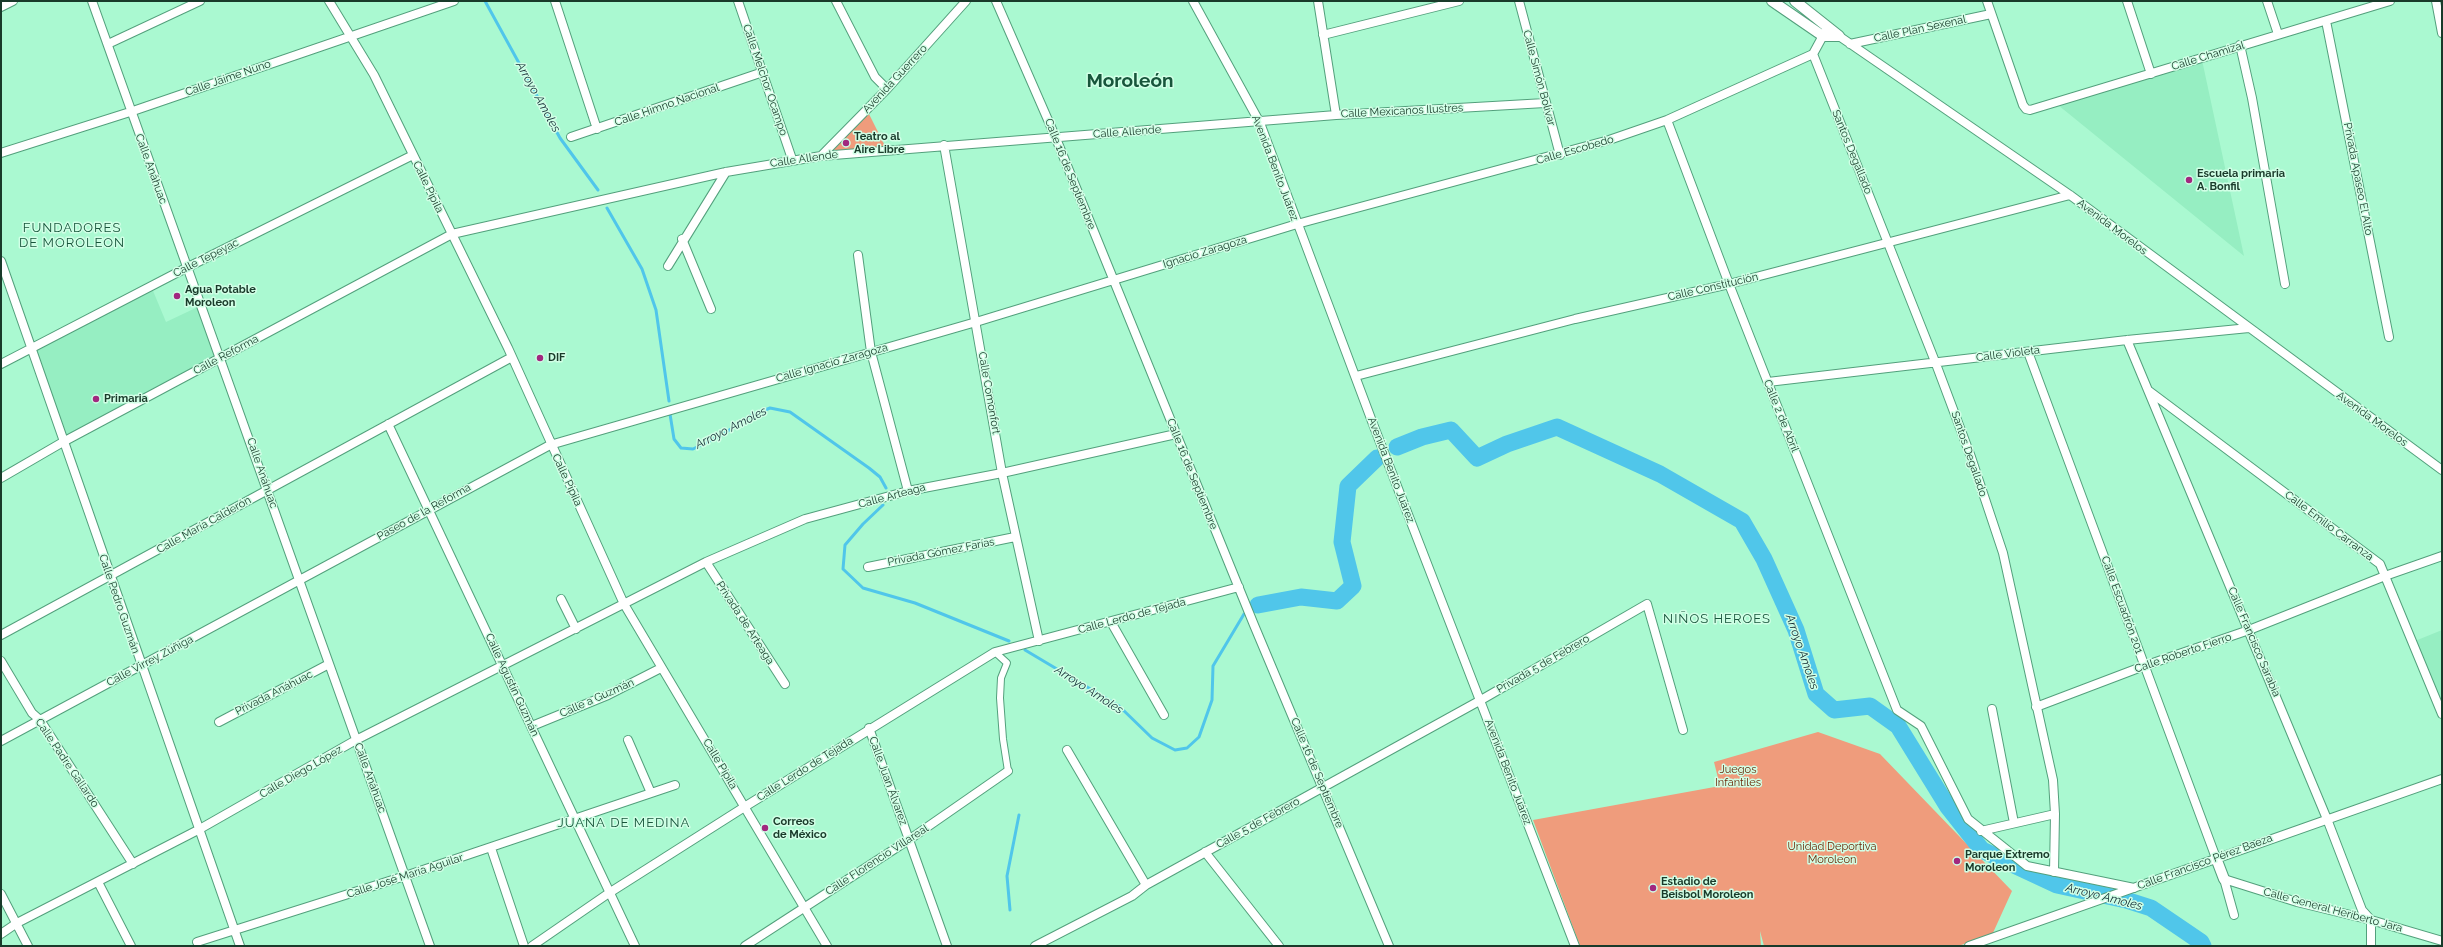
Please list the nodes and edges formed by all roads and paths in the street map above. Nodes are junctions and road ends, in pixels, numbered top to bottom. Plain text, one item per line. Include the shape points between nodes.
1 (13, 1) edge
2 (92, 1) edge
3 (200, 1) edge
4 (329, 1) edge
5 (454, 1) edge
6 (555, 1) edge
7 (738, 1) edge
8 (836, 1) edge
9 (966, 1) edge
10 (996, 1) edge
11 (1193, 1) edge
12 (1318, 1) edge
13 (1459, 1) edge
14 (1519, 1) edge
15 (1795, 1) edge
16 (1987, 1) edge
17 (2127, 1) edge
18 (2267, 1) edge
19 (2390, 1) edge
20 (2436, 1) edge
21 (1777, 2) edge
22 (189, 3) edge
23 (1, 7) edge
24 (1991, 14) junction
25 (2326, 21) junction
26 (1825, 31) junction
27 (2442, 33) edge
28 (2278, 34) junction
29 (1323, 35) junction
30 (352, 36) junction
31 (1839, 36) joint
32 (108, 44) junction
33 (1850, 44) junction
34 (2240, 46) junction
35 (1813, 54) junction
36 (763, 72) junction
37 (2151, 74) junction
38 (887, 89) junction
39 (1545, 103) junction
40 (130, 112) junction
41 (1336, 115) junction
42 (1667, 120) junction
43 (1260, 123) junction
44 (597, 129) junction
45 (1055, 136) junction
46 (571, 137) dead end
47 (944, 145) junction
48 (1, 153) edge
49 (413, 155) junction
50 (1560, 155) junction
51 (821, 156) junction
52 (792, 160) junction
53 (726, 172) junction
54 (2070, 195) junction
55 (1297, 224) junction
56 (452, 234) junction
57 (682, 239) junction
58 (1888, 242) junction
59 (858, 255) dead end
60 (1, 261) edge
61 (668, 266) dead end
62 (188, 267) junction
63 (1113, 281) junction
64 (1729, 284) junction
65 (2285, 284) dead end
66 (711, 309) dead end
67 (976, 322) junction
68 (2249, 328) junction
69 (2389, 337) dead end
70 (2127, 340) junction
71 (32, 348) junction
72 (870, 352) junction
73 (2028, 352) junction
74 (221, 357) junction
75 (512, 357) junction
76 (1, 364) edge
77 (1936, 364) junction
78 (1356, 376) junction
79 (1768, 382) junction
80 (2147, 390) junction
81 (388, 424) junction
82 (1176, 434) junction
83 (63, 442) junction
84 (550, 444) junction
85 (2442, 470) edge
86 (1002, 473) junction
87 (1, 478) edge
88 (268, 490) junction
89 (908, 491) junction
90 (429, 508) junction
91 (1015, 537) junction
92 (2442, 556) edge
93 (706, 562) junction
94 (868, 567) dead end
95 (2384, 576) junction
96 (110, 577) junction
97 (299, 581) junction
98 (1239, 587) junction
99 (561, 599) dead end
100 (624, 604) junction
101 (1110, 622) junction
102 (576, 629) junction
103 (2249, 630) junction
104 (1, 635) edge
105 (1039, 641) junction
106 (999, 651) junction
107 (1, 661) edge
108 (330, 664) junction
109 (503, 666) junction
110 (2144, 666) junction
111 (141, 667) junction
112 (661, 668) junction
113 (785, 684) dead end
114 (1481, 700) junction
115 (2036, 707) junction
116 (1992, 709) dead end
117 (2442, 714) edge
118 (1164, 715) dead end
119 (40, 720) junction
120 (219, 722) dead end
121 (532, 726) junction
122 (869, 728) junction
123 (1683, 730) dead end
124 (356, 740) junction
125 (628, 740) dead end
126 (1, 741) edge
127 (1067, 750) dead end
128 (1008, 771) joint
129 (2442, 780) edge
130 (675, 785) dead end
131 (1323, 787) junction
132 (651, 793) junction
133 (746, 806) junction
134 (2055, 814) junction
135 (575, 819) junction
136 (2327, 819) junction
137 (2014, 823) junction
138 (198, 830) junction
139 (1981, 831) junction
140 (910, 839) junction
141 (491, 848) junction
142 (1206, 852) junction
143 (2216, 858) junction
144 (133, 864) junction
145 (2054, 872) junction
146 (405, 876) junction
147 (2224, 879) junction
148 (98, 882) junction
149 (1146, 885) junction
150 (2133, 888) junction
151 (609, 893) junction
152 (1, 894) edge
153 (805, 907) junction
154 (2234, 915) dead end
155 (2371, 920) junction
156 (17, 923) junction
157 (234, 930) junction
158 (1, 934) edge
159 (197, 942) dead end
160 (2442, 942) edge
161 (28, 946) edge
162 (131, 946) edge
163 (240, 946) edge
164 (430, 946) edge
165 (524, 946) edge
166 (532, 946) edge
167 (635, 946) edge
168 (745, 946) edge
169 (827, 946) edge
170 (947, 946) edge
171 (1035, 946) edge
172 (1278, 946) edge
173 (1389, 946) edge
174 (1575, 946) edge
175 (1969, 946) edge
176 (2371, 946) edge

1 - 23 street
2 - 32 street, Calle Anáhuac
3 - 22 street
4 - 30 street, Calle Pípila
5 - 30 street, Calle Jaime Nuno
6 - 44 street
7 - 36 street, Calle Melchor Ocampo
8 - 38 street via 875,77
9 - 38 street, Avenida Guerrero
10 - 45 street, Calle 16 de Septiembre
11 - 43 street, Avenida Benito Juárez
12 - 29 street
13 - 29 street
14 - 39 street, Calle Simón Bolívar
15 - 26 street
16 - 24 street
17 - 37 street
18 - 28 street
19 - 25 street, Calle Chamizal
20 - 27 street
21 - 26 street
22 - 32 street
24 - 33 street, Calle Plan Sexenal
24 - 37 street, Calle Chamizal via 2026,109 2030,110
25 - 28 street, Calle Chamizal
25 - 69 street, Privada Apaseo El Alto
26 - 31 street
26 - 35 street
28 - 34 street, Calle Chamizal
29 - 41 street
30 - 40 street, Calle Jaime Nuno
30 - 49 street, Calle Pípila
31 - 33 street, Avenida Morelos
32 - 40 street, Calle Anáhuac
33 - 54 street, Avenida Morelos
34 - 37 street, Calle Chamizal
34 - 65 street via 2252,98
35 - 42 street, Calle Escobedo
35 - 58 street, Santos Degallado
36 - 44 street, Calle Himno Nacional
36 - 52 street, Calle Melchor Ocampo
38 - 51 street, Avenida Guerrero
39 - 41 street, Calle Mexicanos Ilustres
39 - 50 street, Calle Simón Bolívar
40 - 48 street, Calle Jaime Nuno
40 - 62 street, Calle Anáhuac
41 - 43 street, Calle Mexicanos Ilustres
42 - 50 street, Calle Escobedo
42 - 64 street, Calle 2 de Abril
43 - 45 street, Calle Allende
43 - 55 street, Avenida Benito Juárez
44 - 46 street, Calle Himno Nacional
45 - 47 street, Calle Allende
45 - 63 street, Calle 16 de Septiembre
47 - 51 street, Calle Allende
47 - 67 street, Calle Comonfort
49 - 56 street, Calle Pípila
49 - 62 street, Calle Tepeyac
50 - 55 street, Calle Escobedo
51 - 52 street, Calle Allende
52 - 53 street, Calle Allende
53 - 56 street, Calle Allende
53 - 57 street
54 - 58 street, Calle Constitución
54 - 68 street, Avenida Morelos
55 - 63 street, Ignacio Zaragoza
55 - 78 street, Avenida Benito Juárez
56 - 74 street, Calle Reforma
56 - 75 street, Calle Pípila
57 - 61 street
57 - 66 street
58 - 64 street, Calle Constitución
58 - 77 street, Santos Degallado
59 - 72 street
60 - 71 street, Calle Pedro Guzmán
62 - 71 street, Calle Tepeyac
62 - 74 street, Calle Anáhuac
63 - 67 street, Calle Ignacio Zaragoza
63 - 82 street, Calle 16 de Septiembre
64 - 78 street, Calle Constitución via 1575,319
64 - 79 street, Calle 2 de Abril
67 - 72 street, Calle Ignacio Zaragoza
67 - 86 street, Calle Comonfort
68 - 70 street, Calle Violeta
68 - 85 street, Avenida Morelos
70 - 73 street, Calle Violeta
70 - 80 street, Calle Francisco Sarabia
71 - 76 street, Calle Tepeyac
71 - 83 street, Calle Pedro Guzmán
72 - 84 street, Calle Ignacio Zaragoza
72 - 89 street
73 - 77 street, Calle Violeta
73 - 110 street, Calle Escuadrón 201
74 - 83 street, Calle Reforma
74 - 88 street, Calle Anáhuac
75 - 81 street, Calle María Calderón
75 - 84 street, Calle Pípila
77 - 79 street, Calle Violeta
77 - 115 street, Santos Degallado via 1972,457 2002,552
78 - 114 street, Avenida Benito Juárez
79 - 139 street, Calle 2 de Abril via 1898,710 1921,726 1968,819
80 - 95 street, Calle Emilio Carranza via 2380,564
80 - 103 street, Calle Francisco Sarabia
81 - 88 street, Calle María Calderón
81 - 90 street, Calle Agustín Guzmán
82 - 86 street, Calle Arteaga
82 - 98 street, Calle 16 de Septiembre
83 - 87 street, Calle Reforma
83 - 96 street, Calle Pedro Guzmán
84 - 90 street, Paseo de la Reforma
84 - 100 street, Calle Pípila
86 - 89 street, Calle Arteaga
86 - 91 street, Calle Comonfort
88 - 96 street, Calle María Calderón
88 - 97 street, Calle Anáhuac
89 - 93 street, Calle Arteaga via 805,519
90 - 97 street, Paseo de la Reforma
90 - 109 street, Calle Agustín Guzmán
91 - 94 street, Privada Gómez Farías
91 - 105 street, Calle Comonfort
92 - 95 street, Calle Roberto Fierro
93 - 100 street, Calle Arteaga
93 - 113 street, Privada de Arteaga
95 - 103 street, Calle Roberto Fierro
95 - 117 street, Calle Emilio Carranza
96 - 104 street, Calle María Calderón
96 - 111 street, Calle Pedro Guzmán
97 - 108 street, Calle Anáhuac
97 - 111 street, Calle Virrey Zúñiga
98 - 101 street, Calle Lerdo de Tejada
98 - 131 street, Calle 16 de Septiembre
99 - 102 street
100 - 102 street, Calle Diego López
100 - 112 street, Calle Pípila
101 - 105 street, Calle Lerdo de Tejada
101 - 118 street
102 - 109 street, Calle Diego López
103 - 110 street, Calle Roberto Fierro
103 - 136 street, Calle Francisco Sarabia
105 - 106 street, Calle Lerdo de Tejada
106 - 122 street, Calle Lerdo de Tejada
106 - 128 street via 1007,663 1001,678 1000,698
107 - 119 street, Calle Padre Gallardo via 32,713
108 - 120 street, Privada Anáhuac
108 - 124 street, Calle Anáhuac
109 - 121 street, Calle Agustín Guzmán
109 - 124 street, Calle Diego López
110 - 115 street, Calle Roberto Fierro
110 - 143 street, Calle Escuadrón 201
111 - 119 street, Calle Virrey Zúñiga
111 - 138 street, Calle Pedro Guzmán
112 - 121 street, Calle a Guzmán
112 - 133 street, Calle Pípila
114 - 123 street, Privada 5 de Febrero via 1647,604
114 - 131 street, Calle 5 de Febrero
114 - 174 street, Avenida Benito Juárez
115 - 134 street, Santos Degallado via 2053,780
116 - 137 street
119 - 126 street, Calle Virrey Zúñiga
119 - 144 street, Calle Padre Gallardo
121 - 135 street, Calle Agustín Guzmán
122 - 133 street, Calle Lerdo de Tejada
122 - 140 street, Calle Juan Álvarez
124 - 138 street, Calle Diego López
124 - 146 street, Calle Anáhuac
125 - 132 street
127 - 149 street
128 - 140 street, Calle Florencio Villareal
129 - 136 street, Calle Francisco Pérez Baeza
130 - 132 street, Calle José María Aguilar
131 - 142 street, Calle 5 de Febrero
131 - 173 street, Calle 16 de Septiembre
132 - 135 street, Calle José María Aguilar
133 - 151 street, Calle Lerdo de Tejada
133 - 153 street, Calle Pípila
134 - 137 street
134 - 145 street, Santos Degallado
135 - 141 street, Calle José María Aguilar
135 - 151 street, Calle Agustín Guzmán
136 - 143 street, Calle Francisco Pérez Baeza
136 - 155 street, Calle Francisco Sarabia via 2362,910
137 - 139 street
138 - 144 street, Calle Diego López
138 - 157 street, Calle Pedro Guzmán
139 - 145 street via 2027,866
140 - 153 street, Calle Florencio Villareal
140 - 170 street, Calle Juan Álvarez
141 - 146 street, Calle José María Aguilar
141 - 165 street
142 - 149 street, Calle 5 de Febrero
142 - 172 street
143 - 147 street
143 - 150 street, Calle Francisco Pérez Baeza
144 - 148 street, Calle Diego López
145 - 150 street
146 - 157 street, Calle José María Aguilar
146 - 164 street, Calle Anáhuac
147 - 154 street
147 - 155 street, Calle General Heriberto Jara via 2297,902
148 - 156 street, Calle Diego López
148 - 162 street
149 - 171 street, Calle 5 de Febrero via 1132,896
150 - 175 street, Calle Francisco Pérez Baeza
151 - 166 street, Calle Lerdo de Tejada
151 - 167 street, Calle Agustín Guzmán
152 - 156 street
153 - 168 street, Calle Florencio Villareal
153 - 169 street, Calle Pípila
155 - 160 street, Calle General Heriberto Jara
155 - 176 street
156 - 158 street, Calle Diego López
156 - 161 street
157 - 159 street, Calle José María Aguilar
157 - 163 street, Calle Pedro Guzmán

